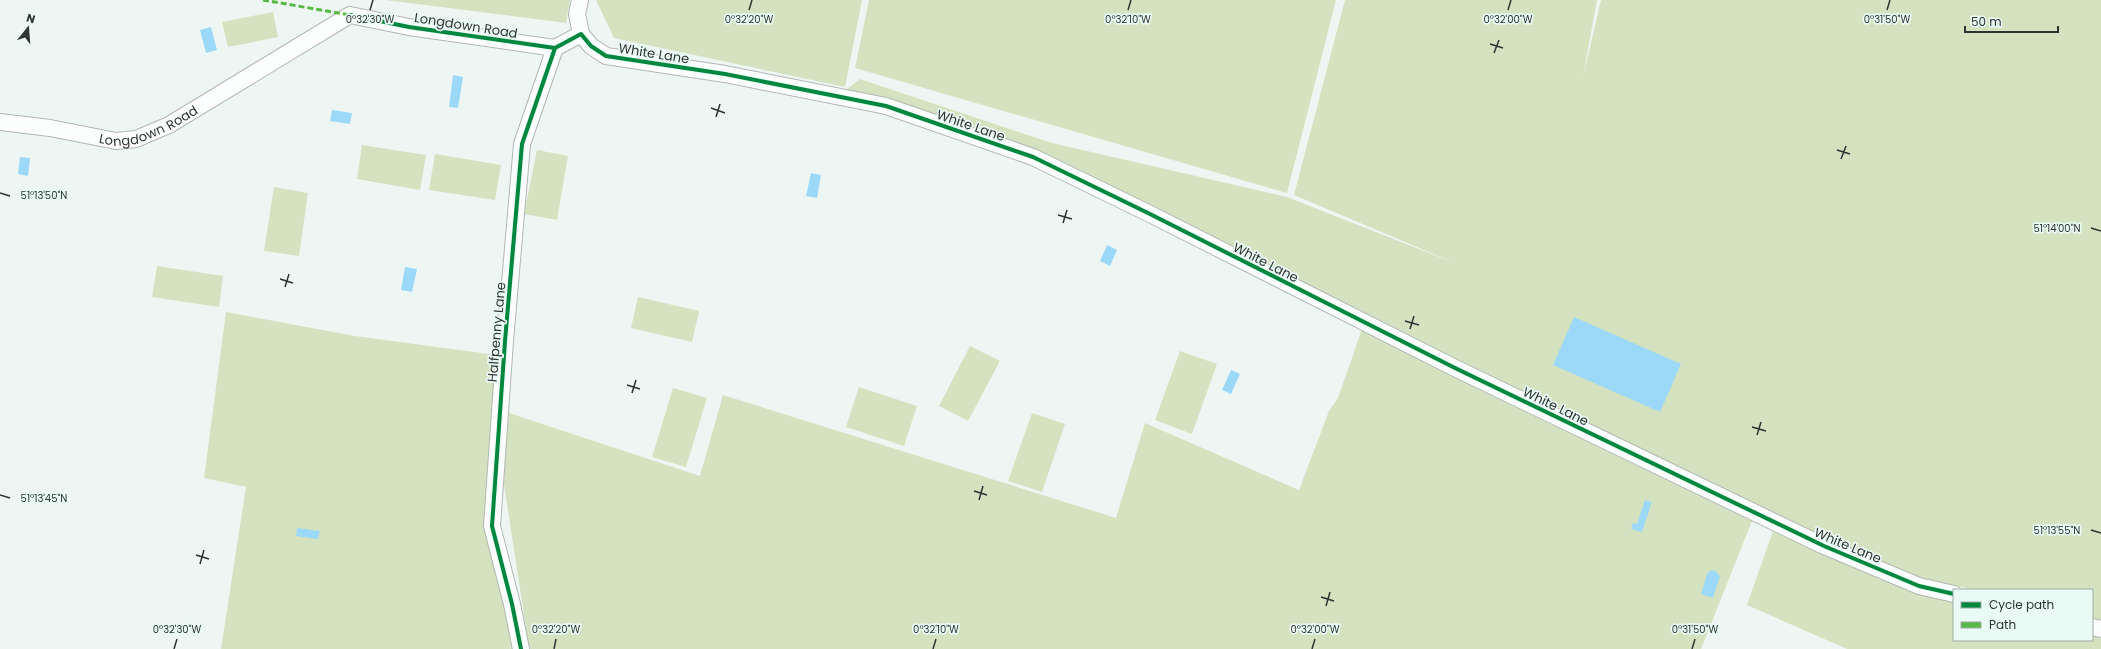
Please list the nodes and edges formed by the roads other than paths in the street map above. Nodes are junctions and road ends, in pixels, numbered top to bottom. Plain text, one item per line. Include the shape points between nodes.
1 (580, 0) edge
2 (581, 34) junction
3 (556, 48) junction
4 (0, 122) edge
5 (1953, 594) edge
6 (521, 649) edge

1 - 2 street via 577,14
2 - 3 street
2 - 5 street, White Lane via 591,46 606,56 725,74 886,106 1034,157 1384,333 1685,480 1824,546 1919,586
3 - 4 street, Longdown Road via 409,27 350,15 169,125 136,139 116,141 50,128
3 - 6 street, Halfpenny Lane via 522,144 492,526

